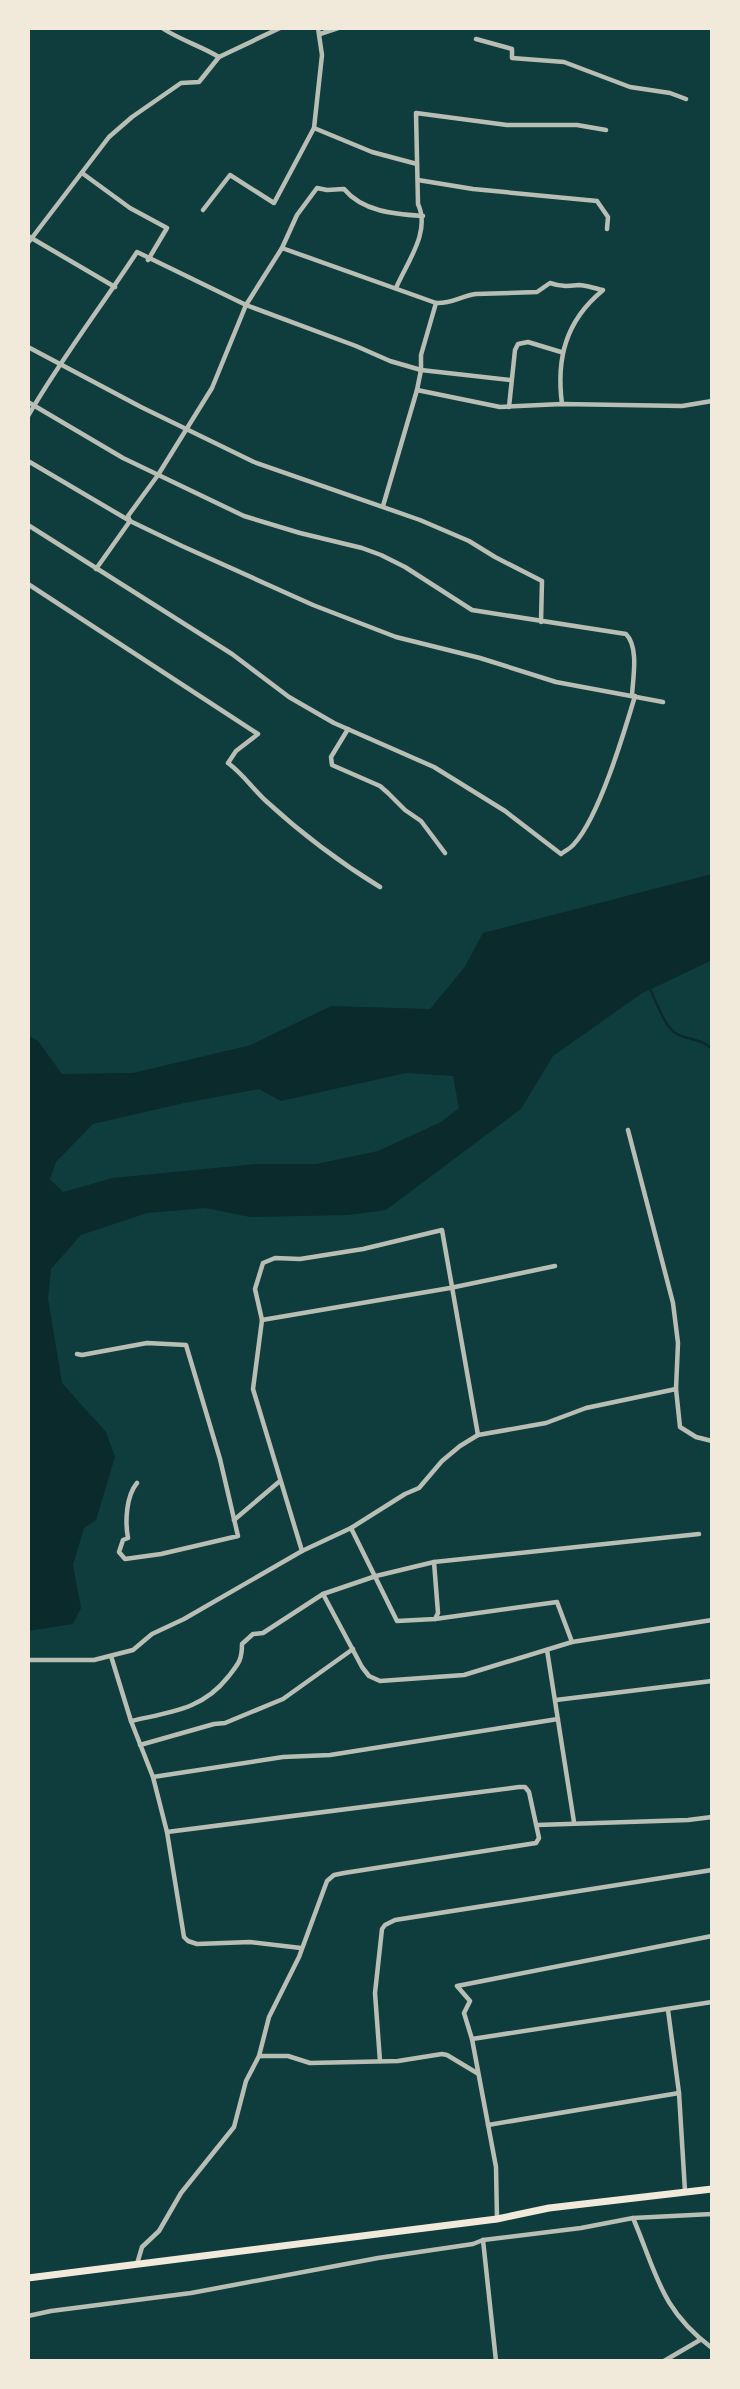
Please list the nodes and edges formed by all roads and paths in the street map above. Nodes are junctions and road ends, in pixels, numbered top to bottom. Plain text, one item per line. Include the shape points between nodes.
1 (162, 28) edge
2 (280, 28) edge
3 (338, 28) edge
4 (319, 31) edge
5 (476, 39) dead end
6 (219, 57) junction
7 (686, 99) dead end
8 (314, 128) junction
9 (606, 130) dead end
10 (417, 164) junction
11 (82, 173) junction
12 (418, 180) junction
13 (203, 210) dead end
14 (423, 216) junction
15 (607, 229) dead end
16 (29, 239) edge
17 (282, 248) junction
18 (148, 260) junction
19 (115, 286) junction
20 (396, 288) junction
21 (436, 303) junction
22 (246, 306) junction
23 (28, 346) edge
24 (561, 352) junction
25 (59, 365) junction
26 (421, 370) junction
27 (511, 380) junction
28 (417, 390) junction
29 (712, 401) edge
30 (28, 402) edge
31 (562, 404) junction
32 (34, 405) junction
33 (509, 407) junction
34 (28, 416) edge
35 (186, 429) junction
36 (28, 461) edge
37 (158, 475) junction
38 (383, 506) junction
39 (130, 521) junction
40 (28, 525) edge
41 (96, 569) junction
42 (28, 584) edge
43 (541, 622) junction
44 (633, 696) junction
45 (663, 702) dead end
46 (348, 729) junction
47 (444, 853) dead end
48 (380, 887) dead end
49 (628, 1130) dead end
50 (555, 1266) dead end
51 (450, 1288) junction
52 (262, 1320) junction
53 (78, 1354) dead end
54 (676, 1389) junction
55 (478, 1435) junction
56 (712, 1441) edge
57 (280, 1481) junction
58 (136, 1483) dead end
59 (234, 1520) junction
60 (351, 1528) junction
61 (699, 1534) dead end
62 (302, 1551) junction
63 (434, 1562) junction
64 (376, 1576) junction
65 (323, 1594) junction
66 (435, 1619) junction
67 (712, 1620) edge
68 (572, 1642) junction
69 (353, 1649) junction
70 (547, 1650) junction
71 (111, 1656) junction
72 (28, 1660) edge
73 (712, 1681) edge
74 (556, 1700) junction
75 (558, 1719) junction
76 (131, 1721) junction
77 (139, 1745) junction
78 (153, 1777) junction
79 (712, 1817) edge
80 (574, 1822) junction
81 (537, 1825) junction
82 (167, 1832) junction
83 (712, 1870) edge
84 (712, 1936) edge
85 (302, 1948) junction
86 (712, 2002) edge
87 (668, 2010) junction
88 (472, 2039) junction
89 (259, 2056) junction
90 (380, 2061) junction
91 (477, 2073) junction
92 (679, 2093) junction
93 (488, 2125) junction
94 (712, 2189) edge
95 (685, 2192) junction
96 (712, 2214) edge
97 (633, 2218) junction
98 (497, 2219) junction
99 (483, 2240) junction
100 (137, 2264) junction
101 (28, 2278) edge
102 (28, 2316) edge
103 (700, 2340) junction
104 (712, 2348) edge
105 (496, 2361) edge
106 (664, 2361) edge

1 - 6 street
2 - 6 street
3 - 4 street
4 - 8 street
5 - 7 street via 512,49 512,58 564,62 630,87
6 - 11 street via 200,82 181,83 132,117 109,137
8 - 10 street via 372,152
8 - 13 street via 274,203 230,175
9 - 10 street via 577,125 506,125 416,113
10 - 12 street
11 - 16 street
11 - 18 street via 167,228
12 - 14 street
12 - 15 street via 597,201 608,217
14 - 17 street via 380,211 352,198 344,189 317,188 297,215
14 - 20 street via 422,231
16 - 19 street
17 - 20 street
17 - 22 street
18 - 19 street via 137,252
18 - 22 street
19 - 25 street
20 - 21 street
21 - 24 street via 447,304 466,295 537,292 550,283 603,290 580,313
21 - 26 street
22 - 26 street
22 - 35 street via 212,388
23 - 25 street
24 - 27 street via 522,342 514,351
24 - 31 street
25 - 32 street
25 - 35 street
26 - 27 street
26 - 28 street
27 - 33 street
28 - 33 street
28 - 38 street
29 - 31 street via 682,406
30 - 32 street
31 - 33 street
32 - 34 street
32 - 37 street
35 - 37 street
35 - 38 street via 254,462
36 - 39 street
37 - 39 street via 128,516
37 - 43 street via 244,516 381,555 472,610
38 - 43 street via 469,541 542,581
39 - 41 street
39 - 44 street via 313,605 396,636 556,682
40 - 41 street
41 - 46 street via 232,654 289,697
42 - 48 street via 258,734 228,762 321,849
43 - 44 street via 629,636
44 - 45 street
44 - 46 street via 623,737 597,803 581,835 561,855 505,811 434,767
46 - 47 street via 331,757 332,765 380,786 421,821
49 - 54 street via 673,1303 678,1343
50 - 51 street
51 - 52 street
51 - 52 street via 444,1233 439,1230 375,1247 263,1263 255,1289
51 - 55 street
52 - 57 street via 253,1389
53 - 59 street via 147,1343 186,1345
54 - 55 street via 586,1408 546,1423
54 - 56 street via 680,1427
55 - 60 street via 442,1461 419,1488
57 - 59 street
57 - 62 street
58 - 59 street via 125,1525 128,1538 119,1552 125,1559 238,1536
60 - 62 street
60 - 64 street
61 - 63 street
62 - 71 street via 152,1634 134,1650
63 - 64 street
63 - 66 street
64 - 65 street
64 - 66 street via 395,1620
65 - 69 street
65 - 76 street via 263,1633 253,1634 243,1644 242,1659 207,1699
66 - 68 street via 557,1602
67 - 68 street
68 - 70 street
69 - 70 street via 369,1676 380,1681 464,1675
69 - 77 street via 283,1699 225,1723
70 - 74 street
71 - 72 street
71 - 76 street
73 - 74 street
74 - 75 street
75 - 78 street
75 - 80 street
76 - 77 street
77 - 78 street
78 - 82 street
79 - 80 street
80 - 81 street
81 - 82 street via 529,1792 519,1787
81 - 85 street via 536,1843 334,1875 327,1881
82 - 85 street via 188,1941
83 - 90 street via 389,1922 382,1929 375,1993
84 - 88 street via 457,1986 470,2001 464,2013
85 - 89 street via 269,2017
86 - 87 street
87 - 88 street
87 - 92 street
88 - 91 street
89 - 90 street via 288,2056 310,2063
89 - 100 street via 246,2081 234,2127 181,2193 159,2231 142,2247
90 - 91 street via 442,2054
91 - 93 street
92 - 93 street
92 - 95 street
93 - 98 street via 497,2175
94 - 95 highway
95 - 98 highway
96 - 97 street
97 - 99 street
97 - 103 street via 665,2299
98 - 100 highway
99 - 102 street via 191,2293
99 - 105 street
100 - 101 highway
103 - 104 street
103 - 106 street

